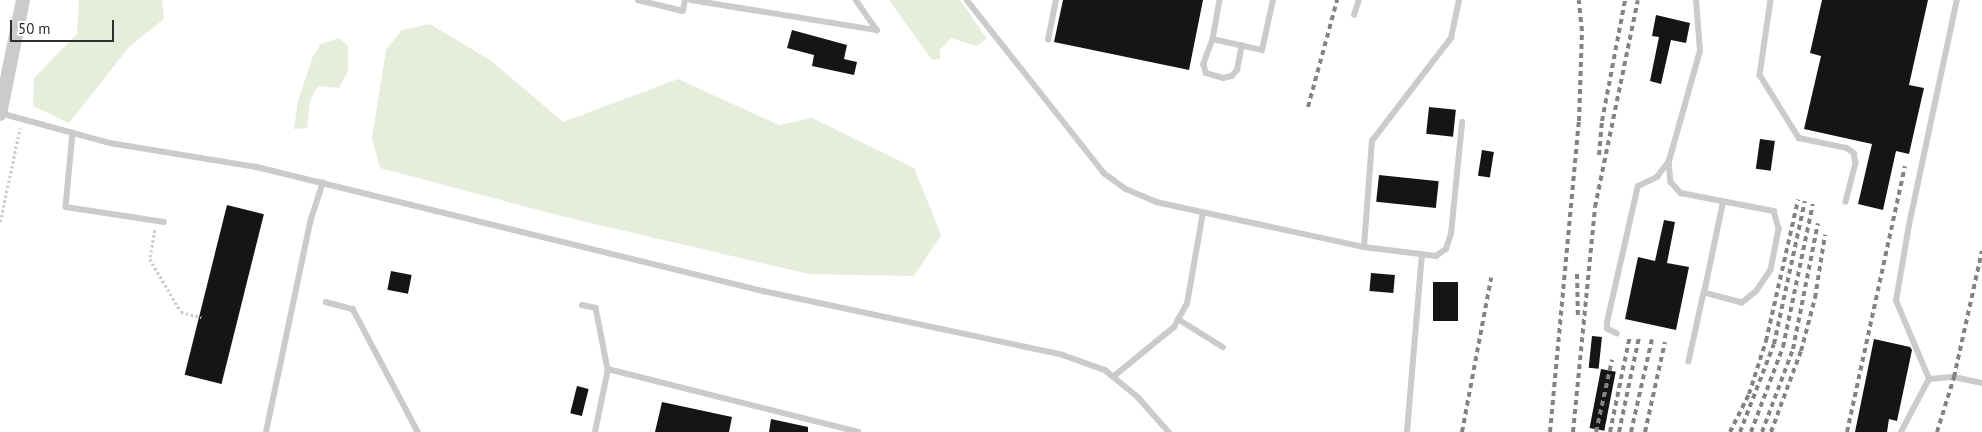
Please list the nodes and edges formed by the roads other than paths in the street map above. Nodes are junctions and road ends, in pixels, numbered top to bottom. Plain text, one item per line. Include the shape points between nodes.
1 (24, 0) edge
2 (638, 0) edge
3 (685, 0) edge
4 (690, 0) edge
5 (856, 0) edge
6 (967, 0) edge
7 (1056, 0) edge
8 (1220, 0) edge
9 (1273, 0) edge
10 (1359, 0) edge
11 (1459, 0) edge
12 (1696, 0) edge
13 (1771, 0) edge
14 (1957, 0) edge
15 (1354, 15) dead end
16 (1213, 39) junction
17 (1048, 40) dead end
18 (1242, 45) junction
19 (0, 114) edge
20 (1462, 123) dead end
21 (73, 133) junction
22 (1669, 161) junction
23 (323, 183) junction
24 (1723, 202) junction
25 (1846, 202) dead end
26 (1203, 212) junction
27 (164, 222) dead end
28 (1364, 248) junction
29 (1422, 255) junction
30 (1704, 293) junction
31 (326, 302) dead end
32 (582, 305) dead end
33 (1178, 319) junction
34 (1617, 334) dead end
35 (1223, 346) dead end
36 (1689, 361) dead end
37 (608, 369) junction
38 (1113, 377) junction
39 (1929, 379) junction
40 (1982, 383) edge
41 (266, 432) edge
42 (418, 432) edge
43 (595, 432) edge
44 (858, 432) edge
45 (1169, 432) edge
46 (1407, 432) edge
47 (1901, 432) edge

1 - 19 street
2 - 3 lane via 683,11
4 - 5 lane via 877,30
6 - 26 lane via 1104,173 1126,189 1156,202
7 - 17 lane
8 - 16 lane
9 - 18 lane via 1262,50
10 - 15 lane
11 - 28 lane via 1451,38 1372,141
12 - 22 lane via 1700,51
13 - 25 lane via 1760,75 1799,138 1847,148 1854,153 1856,163
14 - 39 lane via 1896,301
16 - 18 lane
16 - 18 lane via 1204,64 1206,73 1223,78 1238,70
19 - 21 lane
20 - 29 lane via 1451,234 1446,249 1436,256
21 - 23 lane via 153,152 257,167
21 - 27 lane via 66,206
22 - 24 lane via 1671,182 1681,193
22 - 34 lane via 1658,177 1638,186 1608,322 1608,329
23 - 38 lane via 763,291 1063,355 1106,370
23 - 41 lane via 311,219
24 - 30 lane
24 - 30 lane via 1774,211 1779,229 1772,270 1758,291 1742,303
26 - 28 lane
26 - 33 lane via 1186,304
28 - 29 lane
29 - 46 lane
30 - 36 lane
31 - 42 lane via 353,309
32 - 37 lane via 596,308
33 - 35 lane
33 - 38 lane via 1174,326
37 - 43 lane
37 - 44 lane
38 - 45 lane via 1138,397
39 - 40 lane via 1954,377
39 - 47 lane

